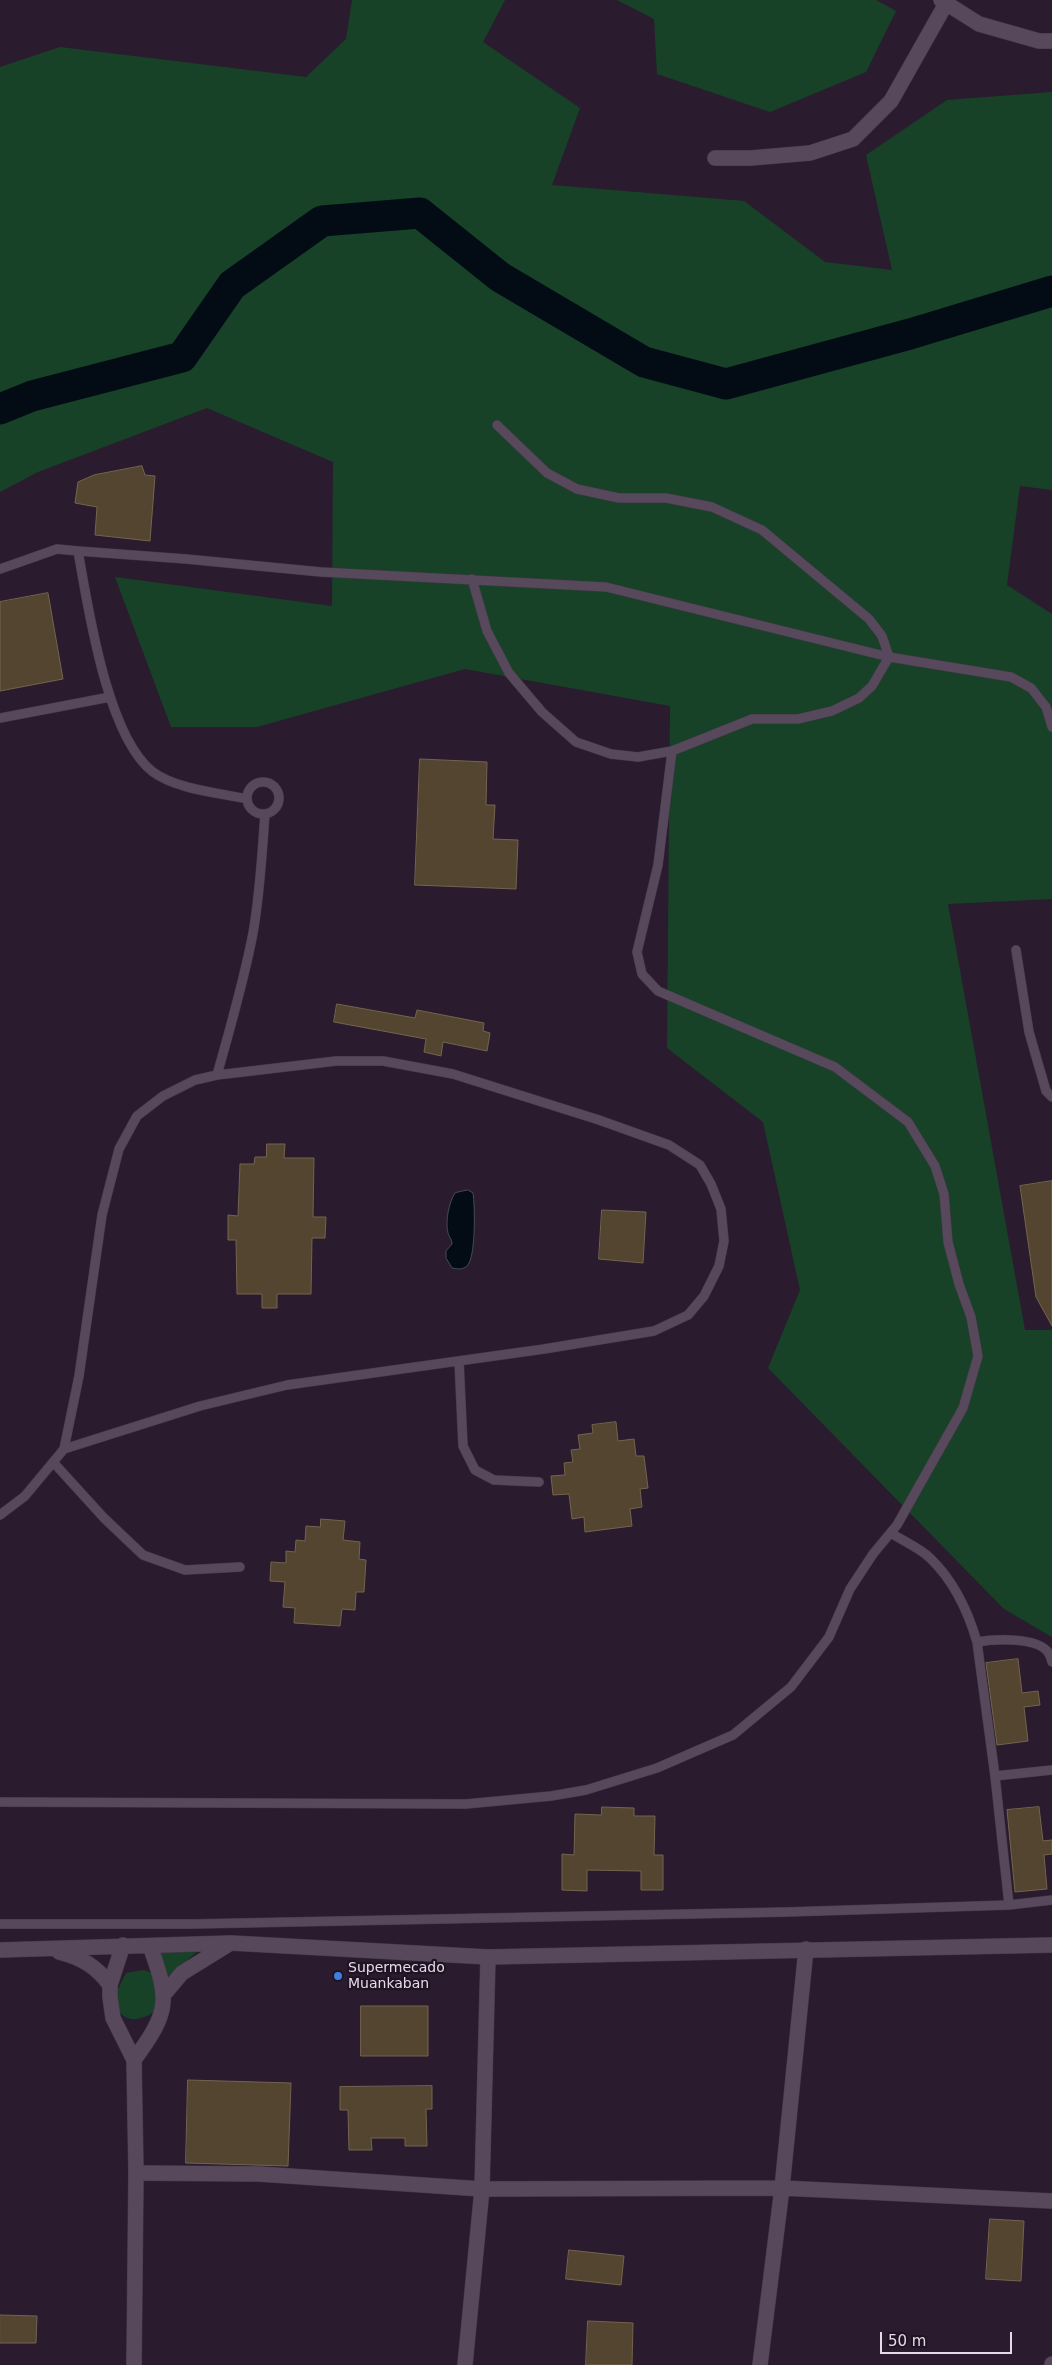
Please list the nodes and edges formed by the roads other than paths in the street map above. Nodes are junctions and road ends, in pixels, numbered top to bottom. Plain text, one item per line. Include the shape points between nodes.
1 (945, 1) edge
2 (1052, 41) edge
3 (715, 158) dead end
4 (497, 425) dead end
5 (78, 552) junction
6 (0, 569) edge
7 (472, 579) junction
8 (889, 656) junction
9 (110, 697) junction
10 (0, 718) edge
11 (1052, 727) edge
12 (672, 751) junction
13 (247, 799) junction
14 (264, 814) junction
15 (1016, 950) dead end
16 (217, 1074) junction
17 (1052, 1097) edge
18 (459, 1361) junction
19 (64, 1449) junction
20 (53, 1462) junction
21 (539, 1482) dead end
22 (0, 1515) edge
23 (890, 1533) junction
24 (240, 1567) dead end
25 (977, 1642) junction
26 (1052, 1662) edge
27 (1052, 1770) edge
28 (996, 1776) junction
29 (0, 1802) edge
30 (1052, 1900) edge
31 (1008, 1905) junction
32 (0, 1924) edge
33 (231, 1943) junction
34 (123, 1945) junction
35 (1052, 1945) edge
36 (150, 1946) junction
37 (46, 1949) junction
38 (806, 1949) junction
39 (0, 1950) edge
40 (488, 1957) junction
41 (110, 1985) junction
42 (165, 1993) junction
43 (134, 2060) junction
44 (136, 2173) junction
45 (782, 2188) junction
46 (482, 2189) junction
47 (1052, 2201) edge
48 (134, 2365) edge
49 (465, 2365) edge
50 (760, 2365) edge

1 - 2 street via 979,24 1040,41
1 - 3 street via 891,101 853,138 810,153
4 - 8 lane via 547,473 577,489 619,498 666,498 712,507 762,530 868,619 882,636
5 - 6 lane via 58,549
5 - 7 lane via 320,572
5 - 9 lane
7 - 8 lane via 606,587
7 - 12 lane via 487,631 509,673 542,712 576,742 611,754 638,757
8 - 11 lane via 1011,677 1031,688 1046,707
8 - 12 lane via 872,686 859,698 832,711 798,719 752,720
9 - 10 lane
9 - 13 lane via 127,738 152,772 171,782
12 - 23 lane via 658,865 637,952 642,974 658,991 835,1067 908,1122 935,1166 944,1194 948,1242 971,1317 978,1356 963,1408
13 - 14 lane via 251,808
13 - 14 lane via 250,789 258,783 267,782 276,788 280,797 277,807
14 - 16 lane via 253,933
15 - 17 lane via 1029,1032 1046,1091
16 - 18 lane via 336,1061 391,1062 453,1074 600,1120 669,1145 700,1165 721,1210 724,1241 719,1266 704,1296 688,1316 654,1331
16 - 19 lane via 195,1080 163,1096 138,1116 119,1149 102,1215 79,1376
18 - 19 lane via 287,1385 200,1406
18 - 21 lane via 463,1446 475,1470 494,1480
19 - 20 lane
20 - 22 lane via 25,1496
20 - 24 lane via 143,1555 184,1570
23 - 25 lane via 930,1557 960,1596
23 - 29 lane via 872,1554 850,1590 829,1637 784,1693 733,1735 658,1768 586,1790 466,1804
25 - 26 lane via 995,1639 1031,1641 1047,1650
25 - 28 lane
27 - 28 lane
28 - 31 lane
30 - 31 lane
31 - 32 lane via 787,1912
33 - 36 street
33 - 40 street
33 - 42 street via 182,1973
34 - 36 street
34 - 37 street
34 - 41 street
35 - 38 street
36 - 42 street
37 - 39 street
37 - 41 street via 80,1958 100,1972
38 - 40 street
38 - 45 street
40 - 46 street
41 - 43 street via 113,2018
42 - 43 street via 153,2034
43 - 44 street
44 - 46 street via 259,2174
44 - 48 street
45 - 46 street
45 - 47 street
45 - 50 street
46 - 49 street

